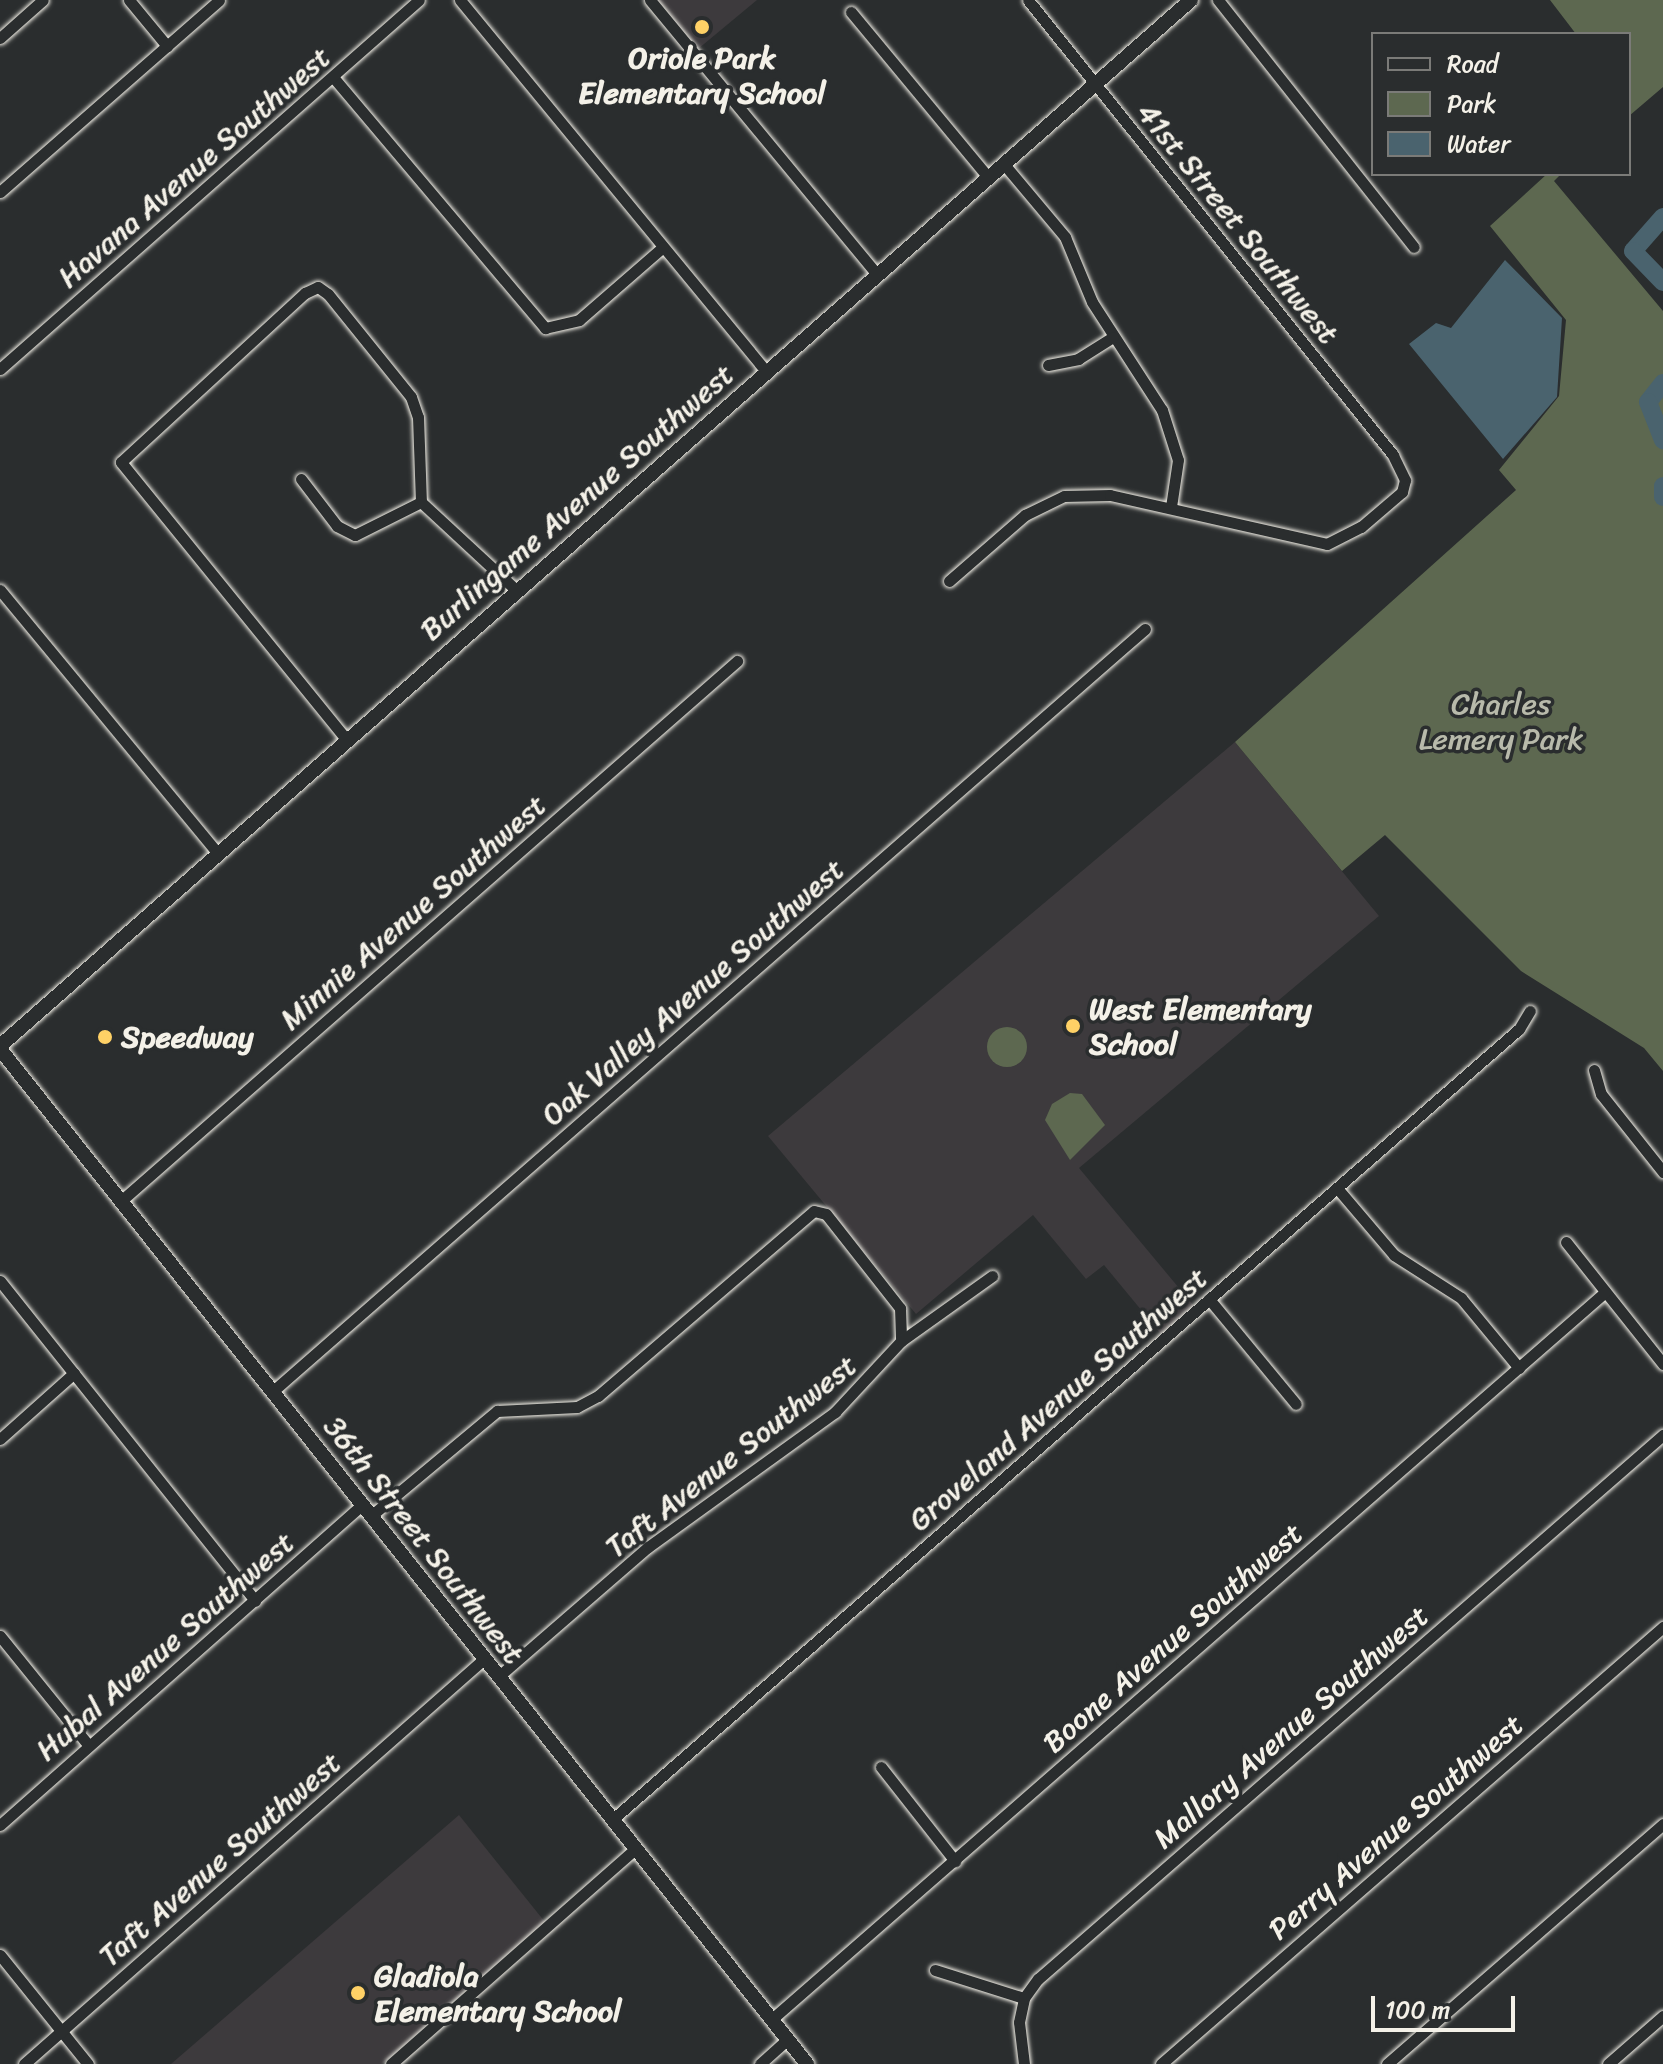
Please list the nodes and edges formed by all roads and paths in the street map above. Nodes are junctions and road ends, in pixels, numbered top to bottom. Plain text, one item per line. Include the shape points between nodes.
1 (43, 0) edge
2 (129, 0) edge
3 (219, 0) edge
4 (419, 0) edge
5 (460, 0) edge
6 (650, 0) edge
7 (1028, 0) edge
8 (1191, 0) edge
9 (1218, 0) edge
10 (851, 12) dead end
11 (0, 38) edge
12 (167, 46) junction
13 (333, 77) junction
14 (1096, 84) junction
15 (1003, 163) junction
16 (988, 177) junction
17 (0, 192) edge
18 (663, 247) junction
19 (1414, 247) dead end
20 (877, 274) junction
21 (1113, 337) junction
22 (1048, 365) dead end
23 (0, 369) edge
24 (766, 371) junction
25 (301, 479) dead end
26 (421, 502) junction
27 (1171, 507) junction
28 (949, 581) dead end
29 (0, 590) edge
30 (516, 590) junction
31 (1145, 629) dead end
32 (737, 661) dead end
33 (346, 739) junction
34 (216, 851) junction
35 (1530, 1011) dead end
36 (0, 1048) edge
37 (1594, 1070) dead end
38 (1663, 1172) edge
39 (1337, 1188) junction
40 (122, 1200) junction
41 (1566, 1242) dead end
42 (992, 1276) dead end
43 (0, 1281) edge
44 (1605, 1292) junction
45 (1209, 1299) junction
46 (901, 1341) junction
47 (1663, 1364) edge
48 (1519, 1368) junction
49 (74, 1373) junction
50 (273, 1391) junction
51 (1296, 1404) dead end
52 (1663, 1435) edge
53 (0, 1439) edge
54 (367, 1510) junction
55 (255, 1601) junction
56 (1663, 1627) edge
57 (0, 1636) edge
58 (485, 1658) junction
59 (499, 1676) junction
60 (89, 1746) junction
61 (881, 1767) dead end
62 (613, 1819) junction
63 (1663, 1824) edge
64 (0, 1825) edge
65 (636, 1848) junction
66 (955, 1861) junction
67 (0, 1955) edge
68 (935, 1970) dead end
69 (1024, 1998) junction
70 (1663, 2016) edge
71 (772, 2019) junction
72 (62, 2031) junction
73 (788, 2039) junction
74 (24, 2064) edge
75 (88, 2064) edge
76 (391, 2064) edge
77 (760, 2064) edge
78 (807, 2064) edge
79 (1024, 2064) edge
80 (1161, 2064) edge
81 (1387, 2064) edge
82 (1608, 2064) edge

1 - 11 street
2 - 12 street
3 - 12 street
4 - 13 street, Havana Avenue Southwest
5 - 18 street
6 - 20 street
7 - 14 street, 41st Street Southwest
8 - 14 street, Burlingame Avenue Southwest
9 - 19 street
10 - 16 street
12 - 17 street
13 - 18 street via 545,328 579,320
13 - 23 street, Havana Avenue Southwest
14 - 15 street, Burlingame Avenue Southwest
14 - 27 street, 41st Street Southwest via 1393,455 1405,480 1402,492 1361,527 1327,544
15 - 16 street, Burlingame Avenue Southwest
15 - 21 street via 1065,237
16 - 20 street, Burlingame Avenue Southwest
18 - 24 street
20 - 24 street, Burlingame Avenue Southwest
21 - 22 street via 1078,359
21 - 27 street via 1173,437
24 - 30 street, Burlingame Avenue Southwest
25 - 26 street via 337,526 355,535
26 - 30 street
26 - 33 street via 418,417 411,397 318,287 121,462
27 - 28 street via 1110,495 1064,496 1025,515
29 - 34 street
30 - 33 street, Burlingame Avenue Southwest
31 - 50 street, Oak Valley Avenue Southwest
32 - 40 street, Minnie Avenue Southwest
33 - 34 street, Burlingame Avenue Southwest
34 - 36 street, Burlingame Avenue Southwest
35 - 39 street, Groveland Avenue Southwest via 1519,1029
36 - 40 street, 36th Street Southwest
37 - 38 street via 1601,1094
39 - 45 street, Groveland Avenue Southwest
39 - 48 street via 1394,1255 1461,1298
40 - 50 street, 36th Street Southwest
41 - 44 street
42 - 46 street, Taft Avenue Southwest
43 - 49 street
44 - 47 street
44 - 48 street, Boone Avenue Southwest
45 - 51 street
45 - 62 street, Groveland Avenue Southwest
46 - 54 street, Hubal Avenue Southwest via 900,1308 819,1211 803,1217 598,1396 577,1407 497,1411
46 - 59 street, Taft Avenue Southwest via 835,1412 648,1547
48 - 66 street, Boone Avenue Southwest
49 - 53 street
49 - 55 street
50 - 54 street, 36th Street Southwest
52 - 69 street, Mallory Avenue Southwest
54 - 55 street, Hubal Avenue Southwest
54 - 58 street, 36th Street Southwest
55 - 60 street, Hubal Avenue Southwest
56 - 80 street, Perry Avenue Southwest
57 - 60 street
58 - 59 street, 36th Street Southwest
58 - 72 street, Taft Avenue Southwest
59 - 62 street, 36th Street Southwest
60 - 64 street, Hubal Avenue Southwest
61 - 66 street
62 - 65 street, 36th Street Southwest
63 - 81 street
65 - 71 street, 36th Street Southwest
65 - 76 street
66 - 71 street, Boone Avenue Southwest
67 - 72 street
68 - 69 street
69 - 79 street
70 - 82 street
71 - 73 street, 36th Street Southwest
72 - 74 street, Taft Avenue Southwest
72 - 75 street
73 - 77 street
73 - 78 street, 36th Street Southwest

